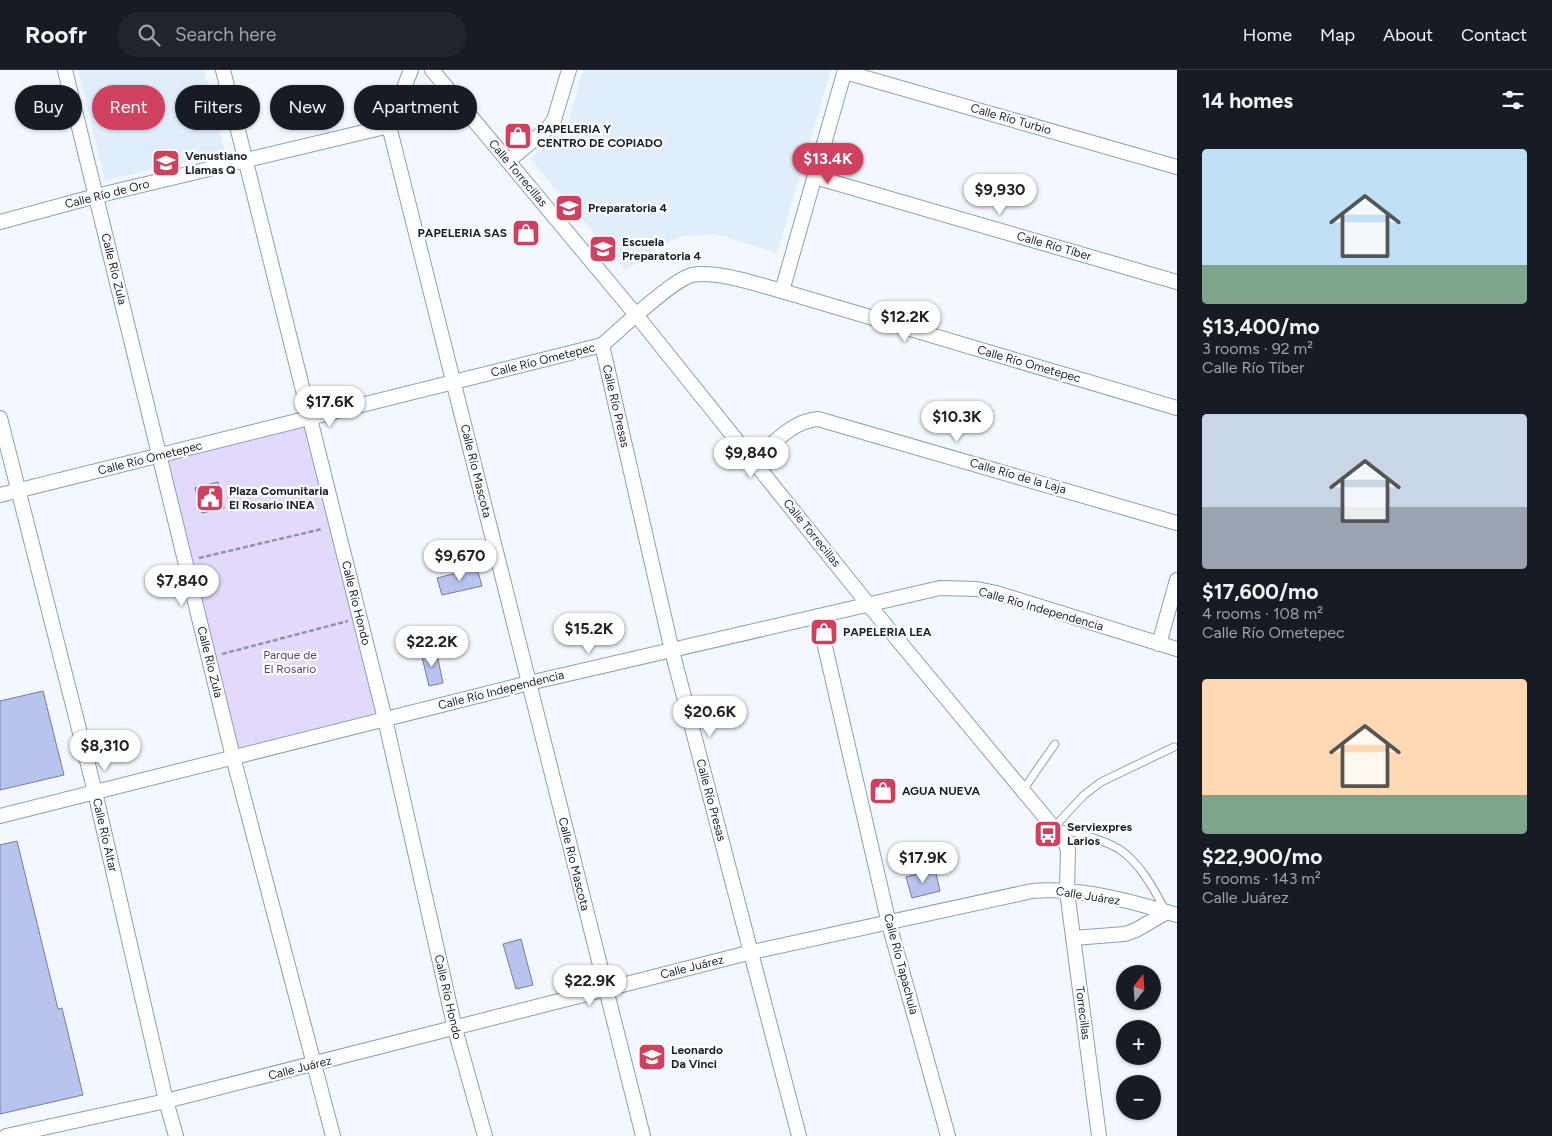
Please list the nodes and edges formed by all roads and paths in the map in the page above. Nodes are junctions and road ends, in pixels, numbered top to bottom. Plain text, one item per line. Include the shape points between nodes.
1 (65, 70) edge
2 (222, 70) edge
3 (410, 70) edge
4 (432, 70) edge
5 (569, 70) edge
6 (845, 71) edge
7 (404, 85) edge
8 (373, 130) edge
9 (390, 130) edge
10 (245, 161) junction
11 (508, 161) junction
12 (1177, 167) edge
13 (815, 177) junction
14 (96, 196) junction
15 (0, 222) edge
16 (1177, 282) edge
17 (782, 291) junction
18 (637, 316) junction
19 (602, 345) junction
20 (454, 382) junction
21 (1177, 408) edge
22 (0, 418) edge
23 (310, 418) junction
24 (159, 456) junction
25 (754, 460) junction
26 (18, 491) junction
27 (0, 495) edge
28 (1177, 523) edge
29 (336, 526) junction
30 (185, 561) junction
31 (1177, 580) edge
32 (868, 604) junction
33 (818, 616) junction
34 (360, 618) junction
35 (1159, 644) junction
36 (1177, 649) edge
37 (672, 651) junction
38 (209, 658) junction
39 (529, 683) junction
40 (385, 719) junction
41 (1055, 744) dead end
42 (1174, 747) dead end
43 (233, 757) junction
44 (1023, 790) junction
45 (95, 792) junction
46 (0, 816) edge
47 (1054, 827) junction
48 (1067, 891) junction
49 (1172, 914) edge
50 (889, 924) junction
51 (1073, 938) junction
52 (752, 952) junction
53 (604, 988) junction
54 (455, 1029) junction
55 (314, 1064) junction
56 (166, 1101) junction
57 (6, 1136) edge
58 (176, 1136) edge
59 (333, 1136) edge
60 (485, 1136) edge
61 (643, 1136) edge
62 (799, 1136) edge
63 (948, 1136) edge
64 (1099, 1136) edge

1 - 14 street, Calle Río Zula
2 - 10 street, Calle Río Hondo
3 - 7 street
4 - 11 street, Calle Torrecillas
5 - 11 street via 554,120
6 - 12 street, Calle Río Turbio
6 - 13 street
8 - 10 street, Calle Río de Oro
9 - 20 street, Calle Río Mascota
10 - 14 street, Calle Río de Oro
10 - 23 street, Calle Río Hondo
11 - 18 street, Calle Torrecillas
13 - 16 street, Calle Río Tíber
13 - 17 street
14 - 15 street, Calle Río de Oro
14 - 24 street, Calle Río Zula
17 - 18 street, Calle Río Ometepec via 726,278 693,275 678,282
17 - 21 street, Calle Río Ometepec
18 - 19 street, Calle Río Ometepec
18 - 25 street, Calle Torrecillas
19 - 20 street, Calle Río Ometepec
19 - 37 street, Calle Río Presas
20 - 23 street, Calle Río Ometepec
20 - 39 street, Calle Río Mascota
22 - 26 street, Calle Río Altar
23 - 24 street, Calle Río Ometepec
23 - 29 street, Calle Río Hondo
24 - 26 street, Calle Río Ometepec
24 - 30 street, Calle Río Zula
25 - 28 street, Calle Río de la Laja via 796,424 807,420 828,421
25 - 32 street, Calle Torrecillas
26 - 27 street, Calle Río Ometepec
26 - 45 street, Calle Río Altar
29 - 30 path
29 - 34 street, Calle Río Hondo
30 - 38 street, Calle Río Zula
31 - 35 street
32 - 33 street, Calle Río Independencia
32 - 35 street, Calle Río Independencia via 930,590 977,589
32 - 44 street, Calle Torrecillas
33 - 37 street, Calle Río Independencia
33 - 50 street, Calle Río Tapachula
34 - 38 path
34 - 40 street, Calle Río Hondo
35 - 36 street, Calle Río Independencia
37 - 39 street, Calle Río Independencia
37 - 52 street, Calle Río Presas
38 - 43 street, Calle Río Zula
39 - 40 street, Calle Río Independencia
39 - 53 street, Calle Río Mascota
40 - 43 street, Calle Río Independencia
40 - 54 street, Calle Río Hondo
41 - 44 lane
42 - 47 lane via 1101,782
43 - 45 street, Calle Río Independencia
43 - 55 street, Calle Río Zula
44 - 47 street, Calle Torrecillas
45 - 46 street, Calle Río Independencia
45 - 56 street, Calle Río Altar
47 - 48 street, Calle Torrecillas via 1068,850
47 - 49 lane via 1120,850 1148,879
48 - 49 street, Calle Juárez
48 - 50 street, Calle Juárez via 1032,891
48 - 51 street, Torrecillas
49 - 51 street via 1125,934
50 - 52 street, Calle Juárez
50 - 63 street, Calle Río Tapachula
51 - 64 street, Torrecillas
52 - 53 street, Calle Juárez
52 - 62 street, Calle Río Presas
53 - 54 street, Calle Juárez
53 - 61 street, Calle Río Mascota
54 - 55 street, Calle Juárez
54 - 60 street, Calle Río Hondo
55 - 56 street, Calle Juárez
55 - 59 street, Calle Río Zula
56 - 57 street, Calle Juárez
56 - 58 street, Calle Río Altar

